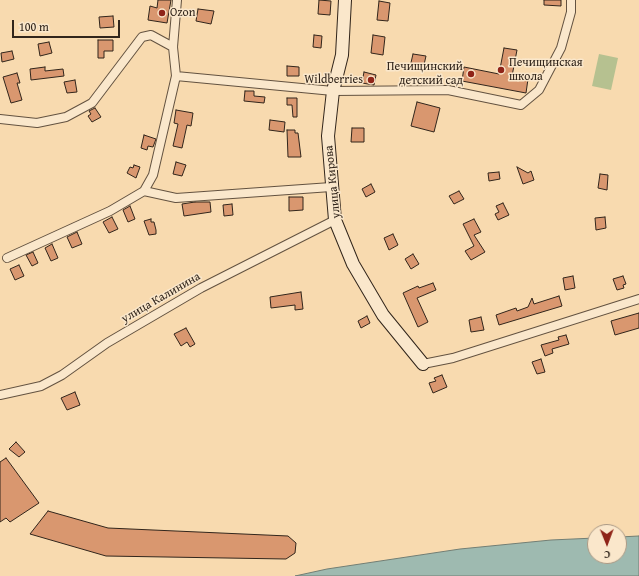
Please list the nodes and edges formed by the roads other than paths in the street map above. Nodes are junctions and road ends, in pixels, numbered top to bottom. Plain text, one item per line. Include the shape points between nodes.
1 (177, 0) edge
2 (345, 0) edge
3 (571, 0) edge
4 (173, 47) junction
5 (176, 76) junction
6 (333, 91) junction
7 (0, 118) edge
8 (331, 188) junction
9 (144, 192) junction
10 (335, 220) junction
11 (7, 258) dead end
12 (639, 299) edge
13 (423, 364) joint
14 (0, 395) edge

1 - 4 street
2 - 6 street, улица Кирова via 342,55
3 - 6 street via 571,12 561,48 539,90 521,105 448,90
4 - 5 street
4 - 7 street via 151,35 142,37 92,102 66,117 37,123
5 - 6 street
5 - 9 street via 153,175
6 - 8 street, улица Кирова via 328,136
8 - 9 street via 176,198
8 - 10 street, улица Кирова
9 - 11 street via 110,211
10 - 13 street, улица Кирова via 353,264 383,315
10 - 14 street, улица Калинина via 201,288 107,343 62,375 41,386
12 - 13 street via 453,358

